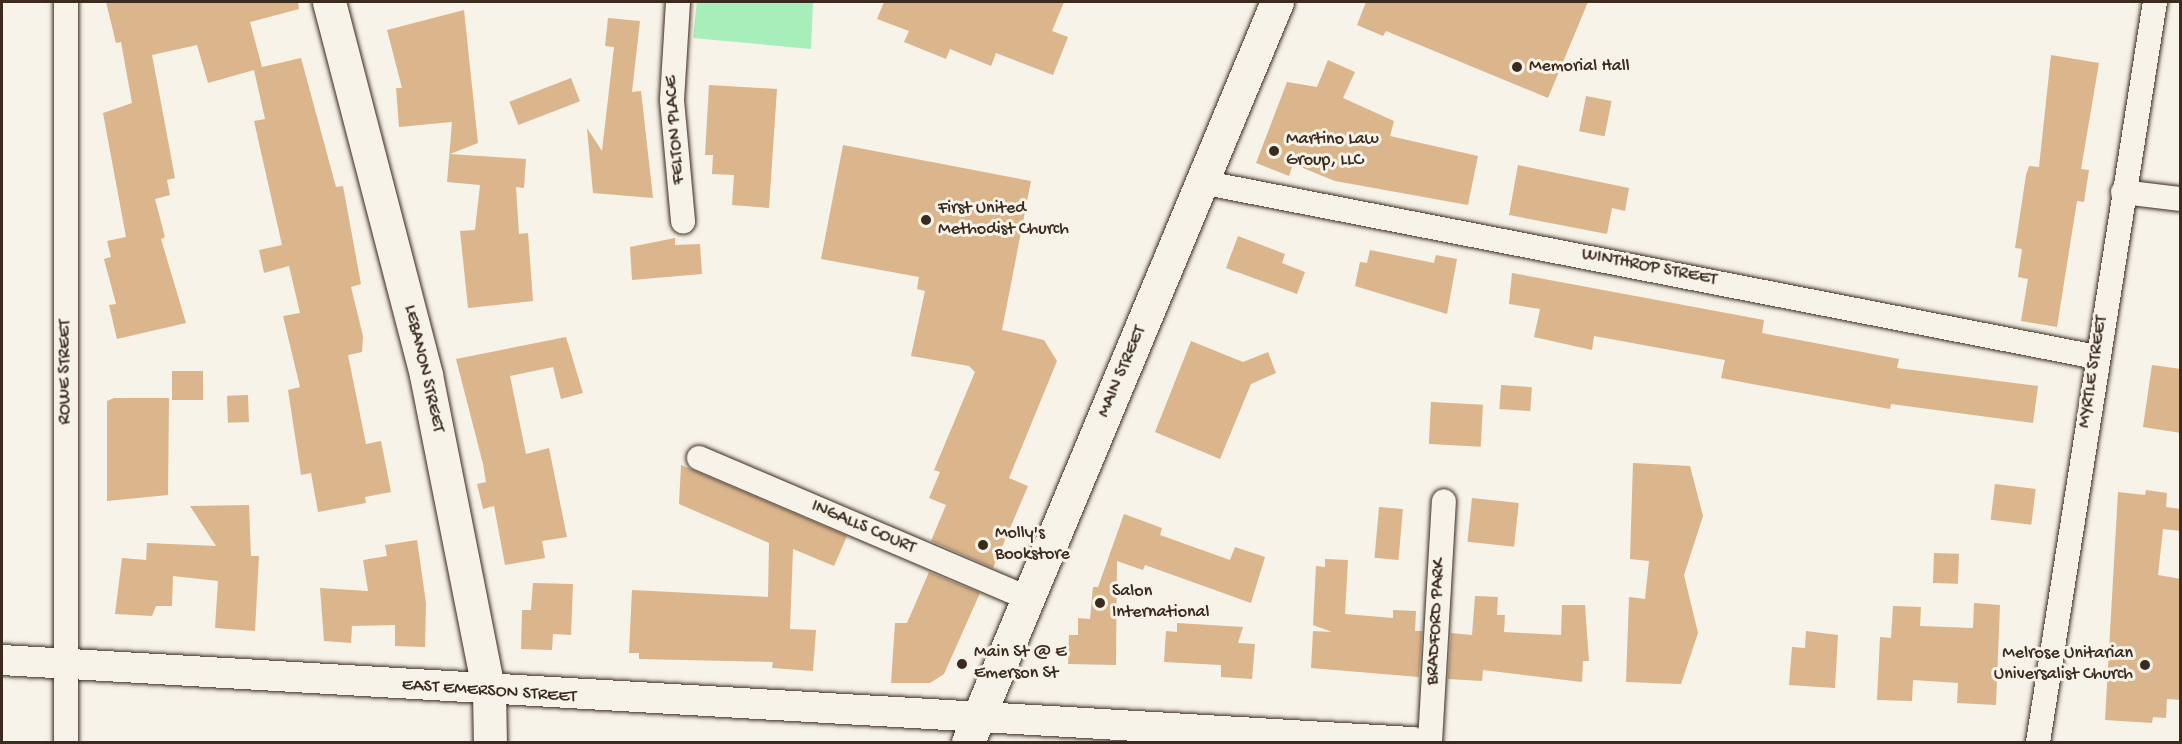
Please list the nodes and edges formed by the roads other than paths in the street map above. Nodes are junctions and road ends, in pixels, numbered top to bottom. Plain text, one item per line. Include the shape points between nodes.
1 (66, 2) edge
2 (329, 2) edge
3 (678, 2) edge
4 (1277, 2) edge
5 (2155, 2) edge
6 (1202, 182) junction
7 (2123, 192) junction
8 (2181, 199) edge
9 (683, 222) dead end
10 (2096, 357) junction
11 (699, 458) dead end
12 (1444, 501) dead end
13 (1027, 598) junction
14 (2, 660) edge
15 (66, 665) junction
16 (489, 692) junction
17 (972, 730) edge
18 (66, 742) edge
19 (490, 742) edge
20 (1413, 742) edge
21 (1430, 742) edge
22 (2038, 742) edge

1 - 15 street, ROWE STREET
2 - 16 main road, LEBANON STREET via 426,375
3 - 9 street, FELTON PLACE via 672,100
4 - 6 main road, MAIN STREET
5 - 7 street, MYRTLE STREET
6 - 10 street, WINTHROP STREET
6 - 13 main road, MAIN STREET
7 - 8 street
7 - 10 street, MYRTLE STREET
10 - 22 street, MYRTLE STREET
11 - 13 street, INGALLS COURT
12 - 21 street, BRADFORD PARK
13 - 17 main road, MAIN STREET
14 - 15 street, EAST EMERSON STREET
15 - 16 street, EAST EMERSON STREET
15 - 18 street, ROWE STREET
16 - 17 street, EAST EMERSON STREET
16 - 19 main road, LEBANON STREET
17 - 20 street, EAST EMERSON STREET

